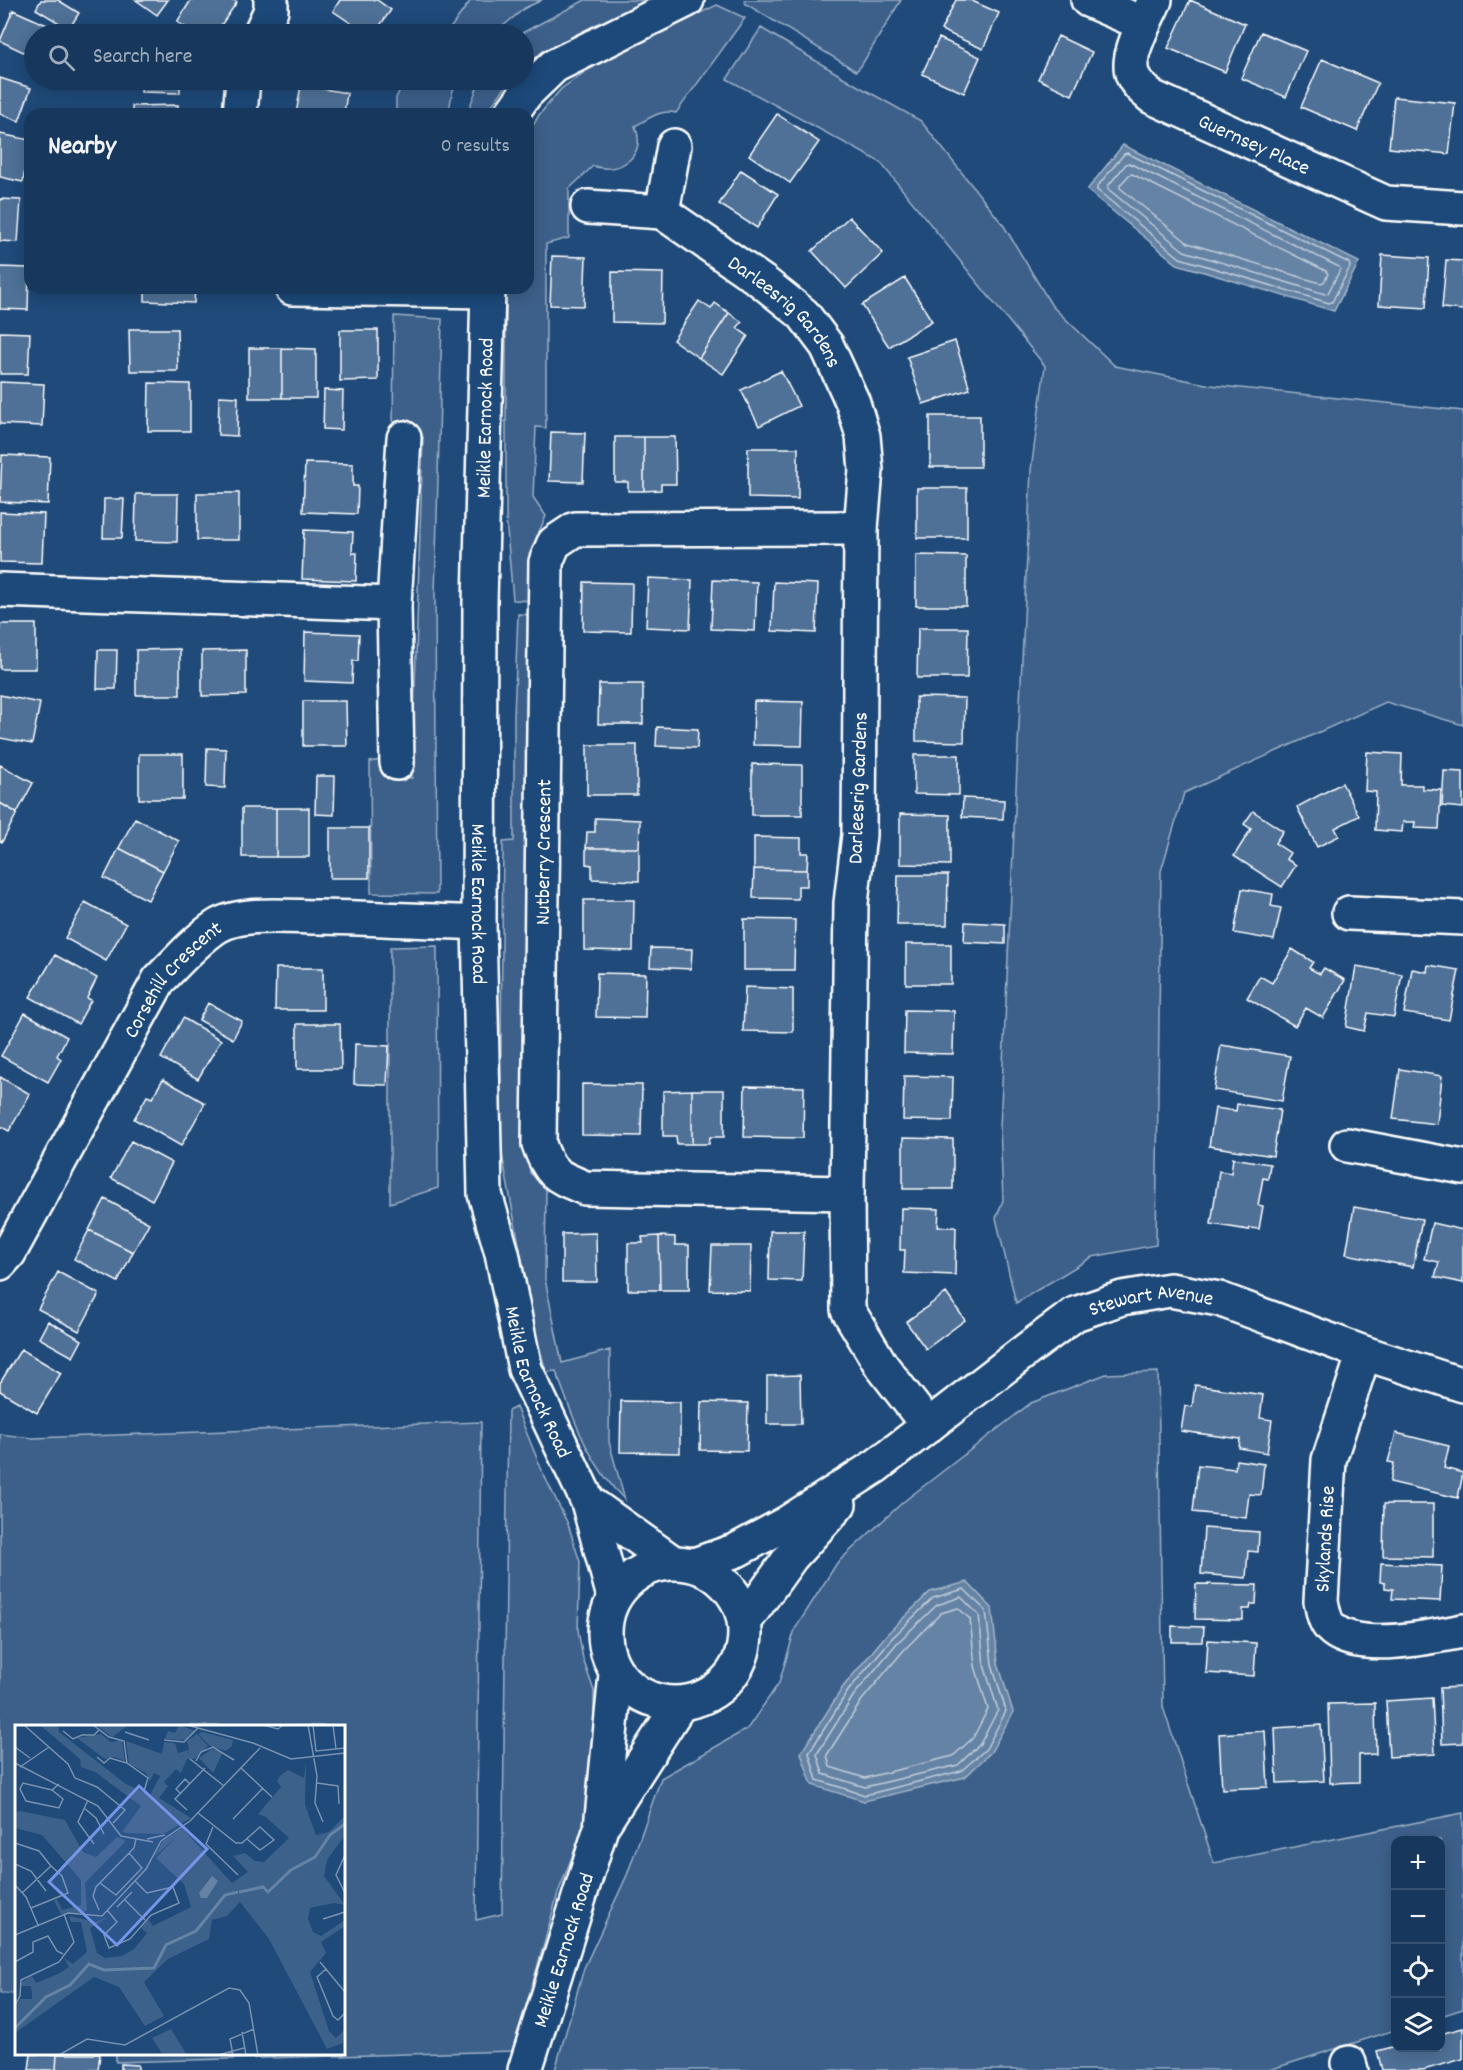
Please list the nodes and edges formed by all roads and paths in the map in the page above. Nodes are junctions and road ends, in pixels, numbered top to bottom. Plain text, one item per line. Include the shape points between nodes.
1 (271, 0) edge
2 (687, 0) edge
3 (1088, 0) edge
4 (1150, 12) edge
5 (265, 24) edge
6 (534, 85) edge
7 (242, 90) edge
8 (529, 90) edge
9 (241, 108) edge
10 (515, 108) edge
11 (674, 146) dead end
12 (588, 207) dead end
13 (1463, 208) edge
14 (662, 212) junction
15 (488, 294) edge
16 (404, 438) dead end
17 (861, 528) junction
18 (0, 590) edge
19 (394, 604) junction
20 (397, 763) dead end
21 (1349, 913) dead end
22 (1463, 918) edge
23 (479, 923) junction
24 (1347, 1145) dead end
25 (1463, 1167) edge
26 (847, 1193) junction
27 (0, 1263) edge
28 (1364, 1353) junction
29 (1463, 1385) edge
30 (928, 1426) junction
31 (876, 1466) junction
32 (588, 1502) junction
33 (683, 1563) junction
34 (614, 1597) junction
35 (745, 1621) junction
36 (1463, 1631) edge
37 (616, 1674) junction
38 (680, 1704) junction
39 (601, 1828) junction
40 (525, 2070) edge

1 - 5 street
2 - 6 street via 554,66
3 - 4 street
4 - 13 street, Guernsey Place via 1132,53 1132,74 1152,97 1386,203
7 - 9 street
8 - 10 street
11 - 14 street
12 - 14 street
14 - 17 street, Darleesrig Gardens via 803,314 827,346 863,436 866,470
15 - 23 street, Meikle Earnock Road via 480,603
16 - 19 street
17 - 26 street, Darleesrig Gardens via 859,836 851,903
17 - 26 street, Nutberry Crescent via 575,529 554,543 546,562 539,1144 545,1161 552,1172 585,1188
18 - 19 street
19 - 20 street
21 - 22 street
23 - 27 street, Corsehill Crescent via 280,916 248,917 217,926 159,980
23 - 32 street, Meikle Earnock Road via 485,1194 502,1253 525,1369
24 - 25 street
26 - 30 street, Darleesrig Gardens via 848,1310 881,1365
28 - 29 street, Stewart Avenue
28 - 30 street, Stewart Avenue via 1219,1299 1170,1290 1122,1298 1076,1314
28 - 36 street, Skylands Rise via 1329,1460 1321,1601 1324,1616 1342,1635 1357,1640 1416,1639
30 - 31 street, Stewart Avenue
31 - 33 street, Stewart Avenue via 737,1550
31 - 35 street, Stewart Avenue via 791,1557
32 - 33 street, Meikle Earnock Road
32 - 34 street, Meikle Earnock Road
33 - 34 street via 649,1567 629,1579
33 - 35 street via 715,1574 734,1594
34 - 37 street via 605,1622 606,1649
35 - 38 street via 741,1660 730,1677 699,1700
37 - 38 street via 634,1691 656,1701
37 - 39 street, Meikle Earnock Road
38 - 39 street, Meikle Earnock Road
39 - 40 street, Meikle Earnock Road

